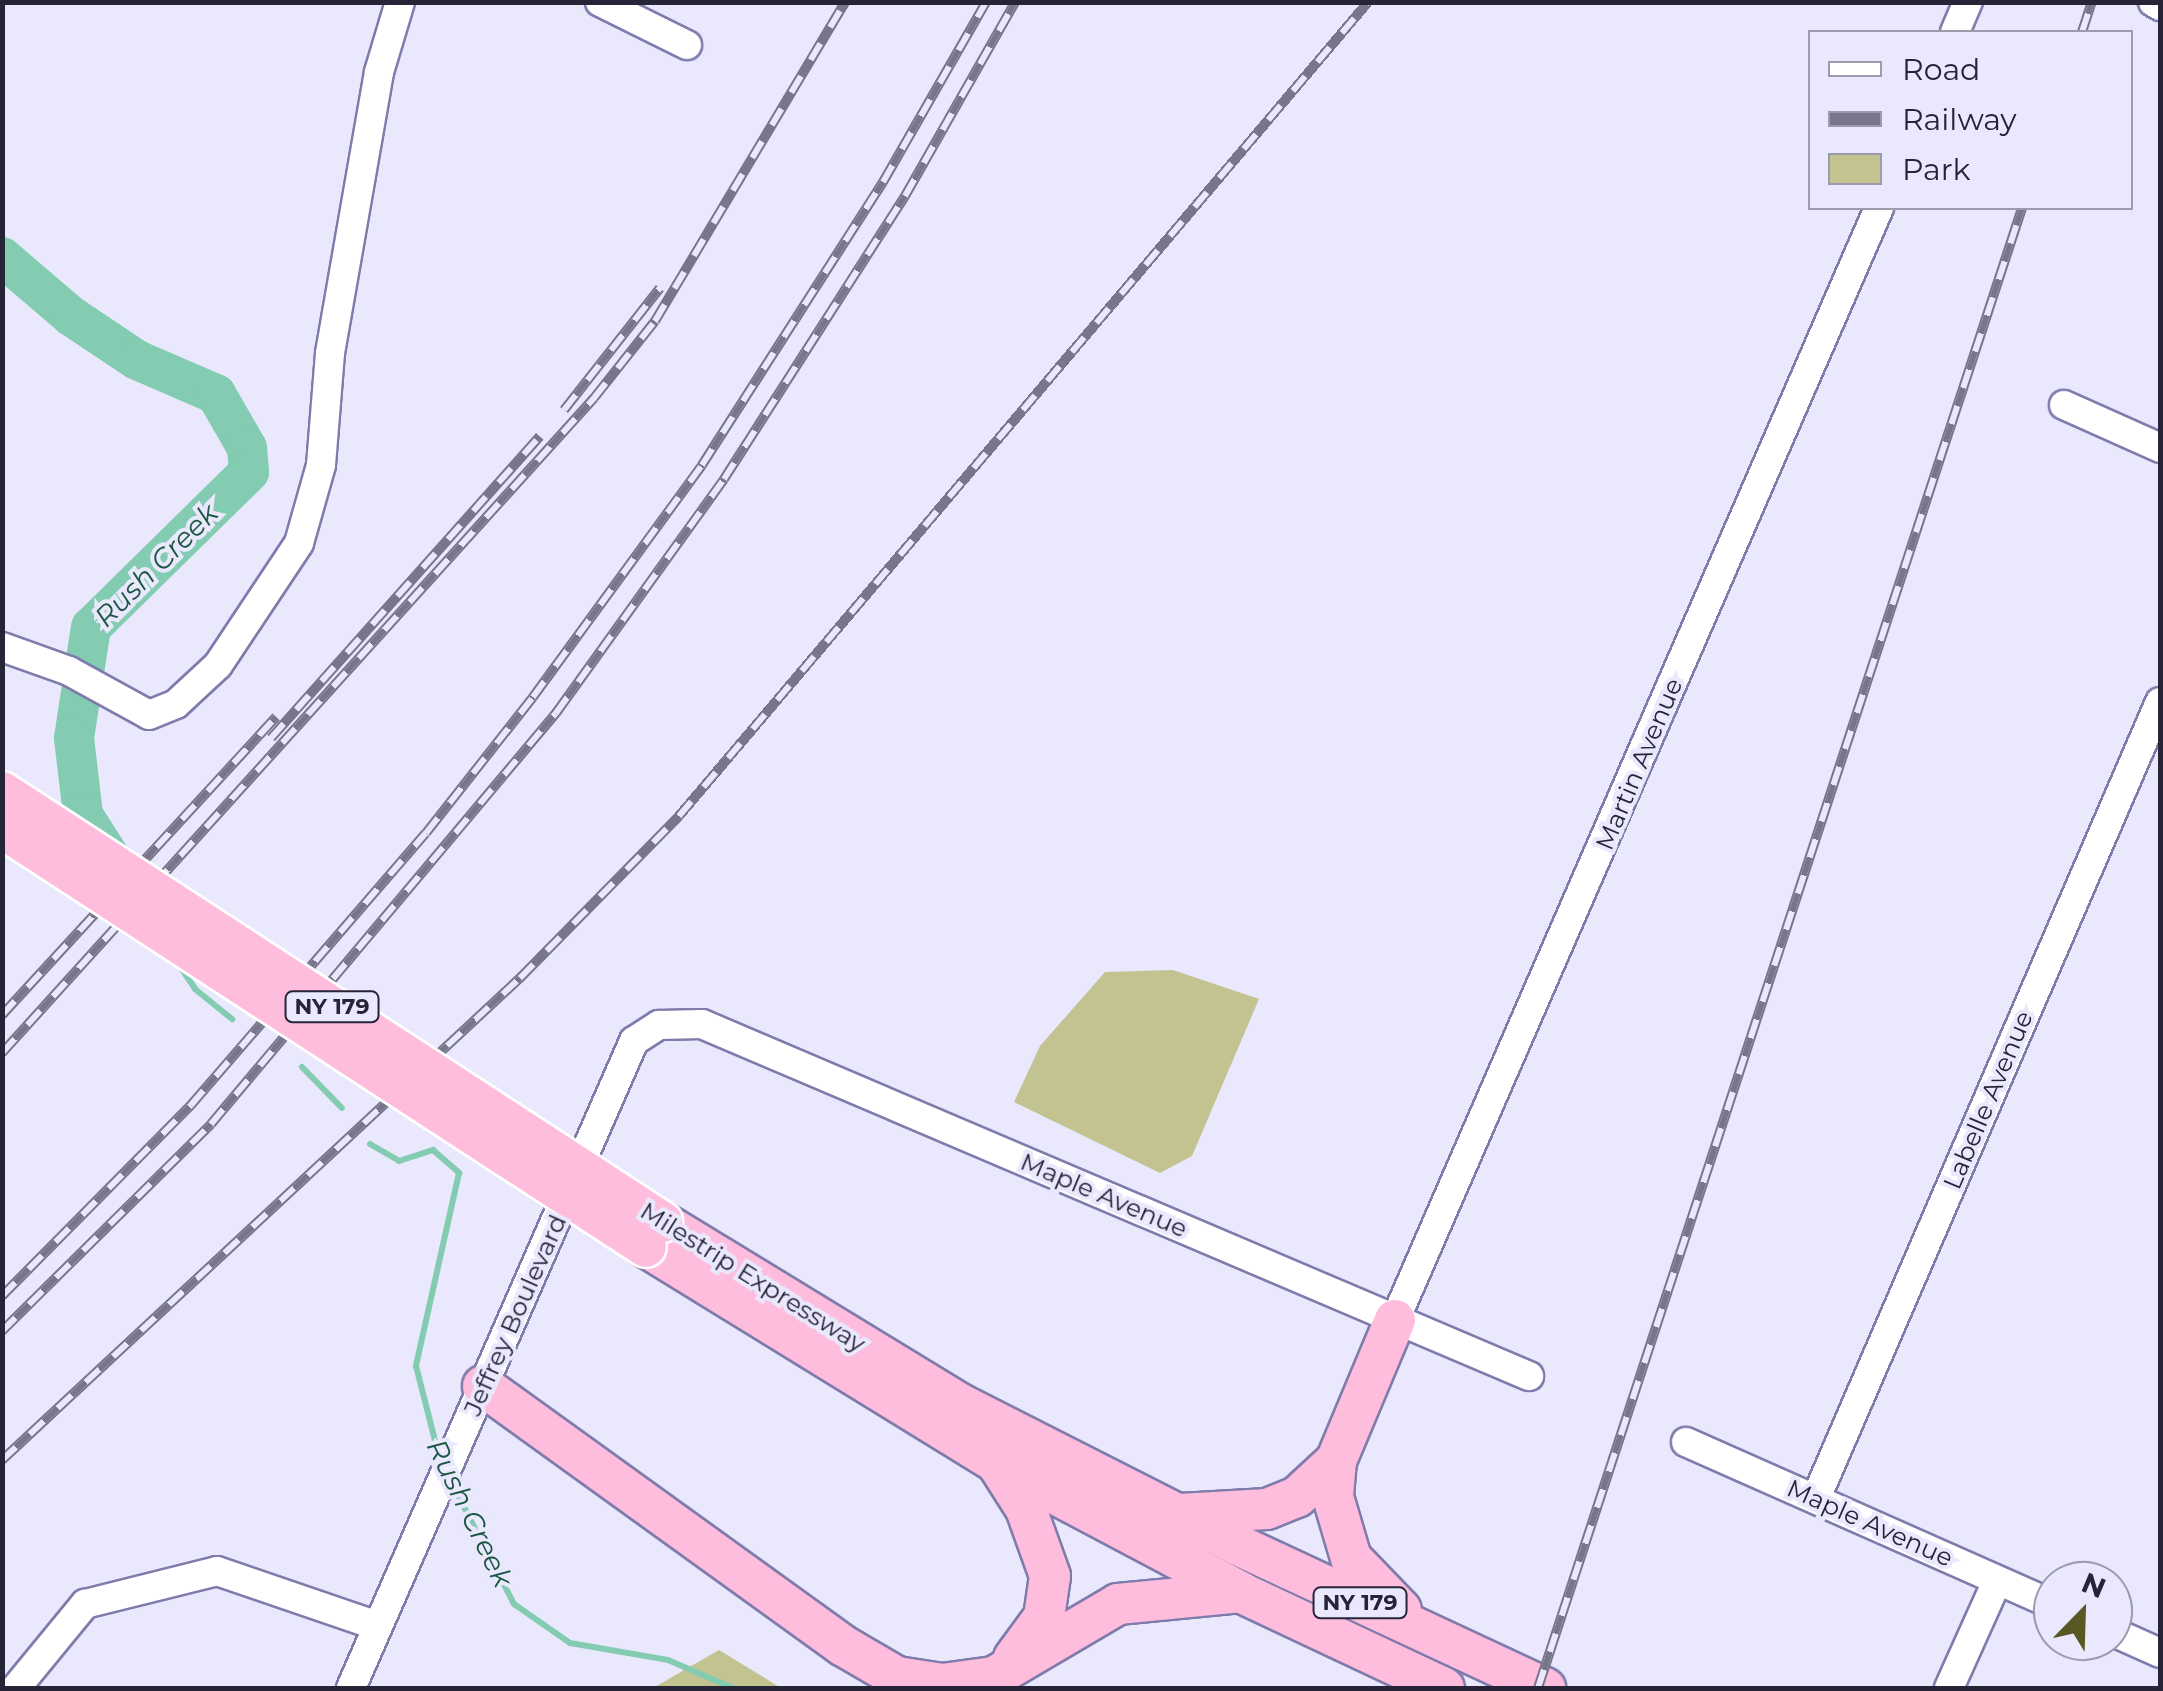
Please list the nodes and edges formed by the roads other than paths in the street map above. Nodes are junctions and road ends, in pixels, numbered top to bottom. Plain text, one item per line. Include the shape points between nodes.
1 (400, 2) edge
2 (600, 2) edge
3 (1968, 2) edge
4 (2153, 2) edge
5 (2160, 6) edge
6 (1956, 30) edge
7 (687, 45) dead end
8 (1878, 210) edge
9 (2064, 405) dead end
10 (2160, 448) edge
11 (2, 647) edge
12 (2160, 702) edge
13 (2, 792) edge
14 (2, 828) edge
15 (678, 1020) joint
16 (654, 1234) junction
17 (1396, 1320) junction
18 (1528, 1376) dead end
19 (483, 1386) junction
20 (1686, 1442) dead end
21 (1336, 1461) junction
22 (995, 1462) junction
23 (1816, 1498) junction
24 (1176, 1514) junction
25 (1997, 1581) junction
26 (1242, 1593) junction
27 (2033, 1596) edge
28 (378, 1626) junction
29 (2133, 1641) edge
30 (1444, 1642) junction
31 (2160, 1652) edge
32 (994, 1676) junction
33 (16, 1688) edge
34 (351, 1688) edge
35 (1444, 1688) edge
36 (1545, 1688) edge
37 (1949, 1688) edge

1 - 11 street via 379,72 330,353 321,465 299,544 218,665 176,704 149,715 69,671
2 - 7 street
3 - 6 street
4 - 5 street
8 - 17 street, Martin Avenue
9 - 10 street
12 - 23 street, Labelle Avenue
13 - 16 highway, Milestrip Expressway / NY 179, bridge
14 - 16 highway, Milestrip Expressway / NY 179, bridge
15 - 17 street, Maple Avenue via 762,1049
15 - 19 street, Jeffrey Boulevard via 634,1041
16 - 22 highway, Milestrip Expressway / NY 179
16 - 24 highway, Milestrip Expressway / NY 179 via 962,1405
17 - 18 street, Maple Avenue
17 - 21 highway
19 - 28 street, Jeffrey Boulevard
19 - 32 highway via 868,1663 919,1682
20 - 23 street, Maple Avenue
21 - 24 highway via 1297,1497 1267,1509
21 - 30 highway via 1335,1512 1350,1558
22 - 26 highway, Milestrip Expressway / NY 179
22 - 32 highway via 1026,1509 1050,1576 1044,1618
23 - 25 street, Maple Avenue
24 - 30 highway, Milestrip Expressway / NY 179
25 - 27 street, Maple Avenue
25 - 37 street
26 - 32 highway via 1167,1594 1118,1604
26 - 35 highway, Milestrip Expressway / NY 179
28 - 33 street via 217,1571 85,1604
28 - 34 street, Jeffrey Boulevard
29 - 31 street
30 - 36 highway, Milestrip Expressway / NY 179

